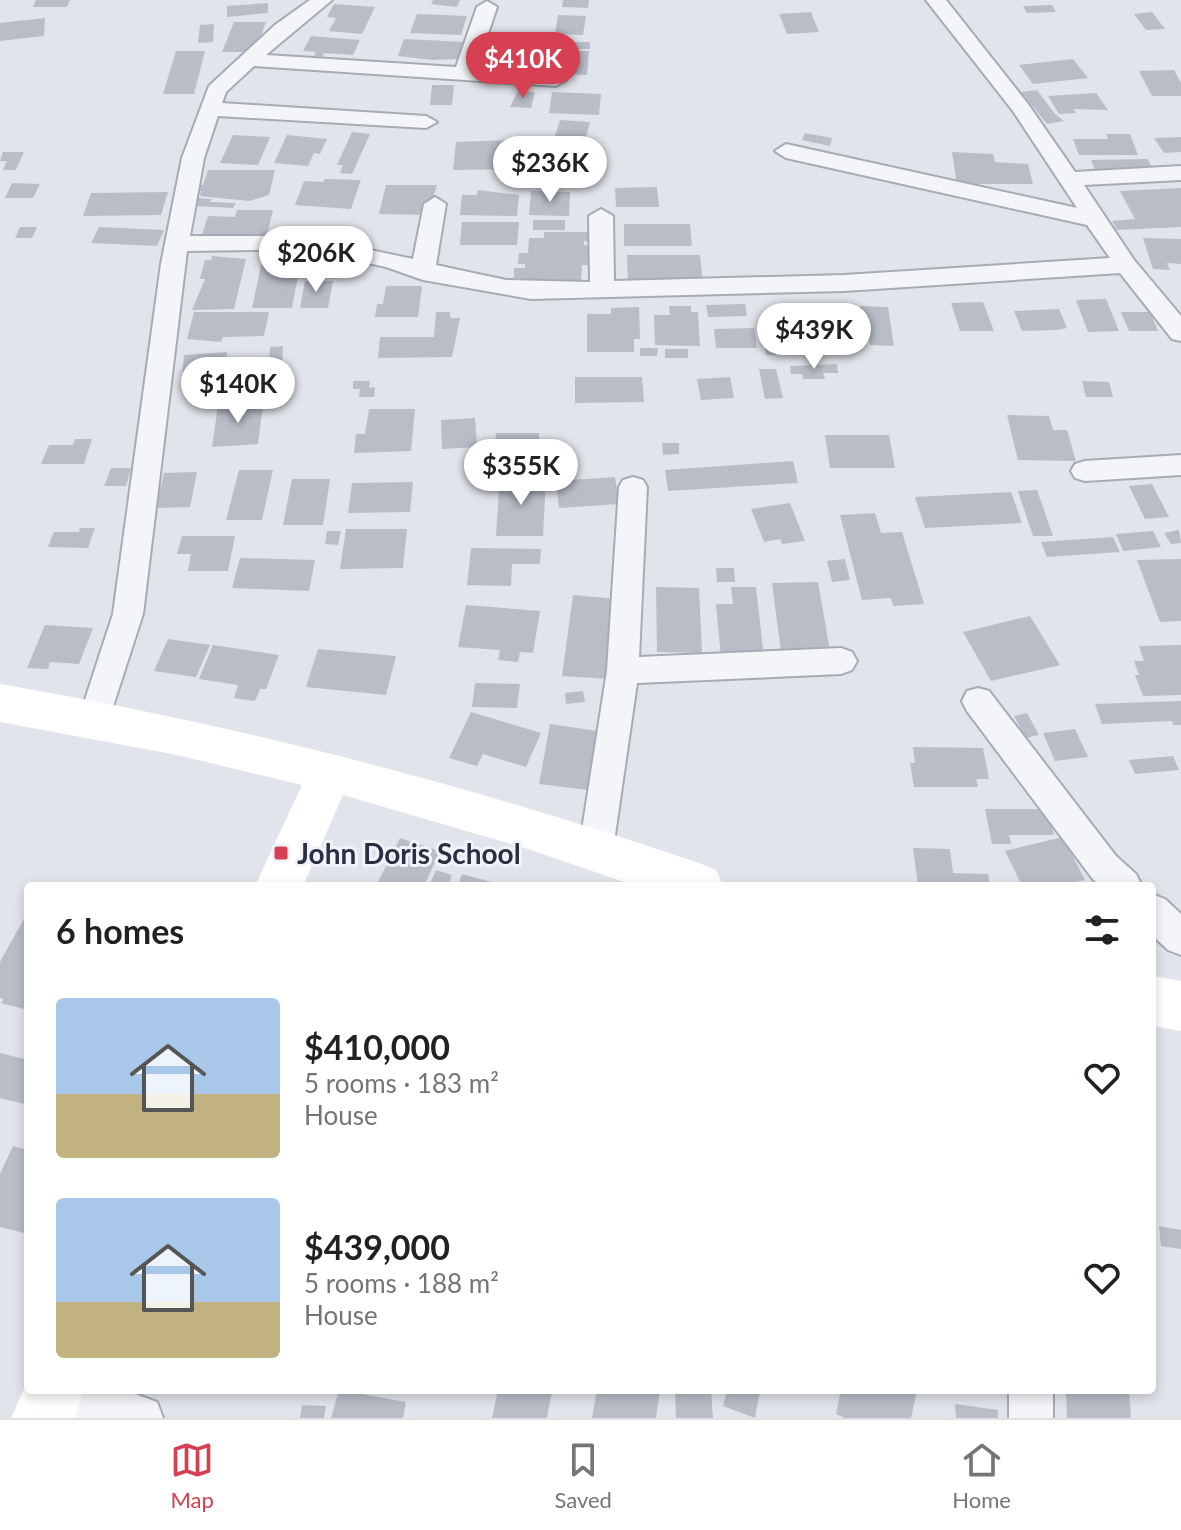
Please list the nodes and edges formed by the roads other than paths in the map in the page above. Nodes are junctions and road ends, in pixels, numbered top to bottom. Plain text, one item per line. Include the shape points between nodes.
1 (322, 0) edge
2 (936, 0) edge
3 (487, 7) dead end
4 (251, 60) junction
5 (464, 74) junction
6 (556, 80) dead end
7 (209, 109) junction
8 (426, 122) dead end
9 (786, 151) dead end
10 (1181, 173) edge
11 (1067, 179) junction
12 (435, 204) dead end
13 (601, 216) dead end
14 (1093, 219) junction
15 (176, 244) junction
16 (1126, 265) junction
17 (423, 272) junction
18 (602, 290) junction
19 (1148, 292) junction
20 (1181, 293) edge
21 (1181, 333) edge
22 (1181, 465) edge
23 (1085, 471) dead end
24 (633, 487) dead end
25 (841, 661) dead end
26 (623, 671) junction
27 (978, 701) dead end
28 (0, 703) edge
29 (95, 718) junction
30 (330, 774) junction
31 (596, 849) junction
32 (281, 882) edge
33 (688, 882) edge
34 (1120, 882) edge
35 (1156, 915) edge
36 (1181, 938) edge
37 (1156, 1002) edge
38 (1181, 1006) edge
39 (54, 1394) edge
40 (68, 1394) edge
41 (1031, 1394) edge
42 (42, 1418) edge
43 (141, 1418) edge
44 (1031, 1418) edge

1 - 4 street
2 - 11 street via 1021,108
3 - 5 street
4 - 5 street
4 - 7 street via 226,78
5 - 6 street
7 - 8 street
7 - 15 street
9 - 14 street
10 - 11 street
11 - 14 street
12 - 17 street
13 - 18 street
14 - 16 street
15 - 17 street via 250,242 343,249
15 - 29 street via 128,614
16 - 18 street via 844,283
16 - 19 street
17 - 18 street via 489,288
19 - 20 street
19 - 21 street
22 - 23 street
24 - 26 street
25 - 26 street
26 - 31 street
27 - 34 street
28 - 29 street
29 - 30 street
30 - 31 street
30 - 32 street
31 - 33 street
35 - 36 street
37 - 38 street
39 - 42 street
40 - 43 street
41 - 44 street

